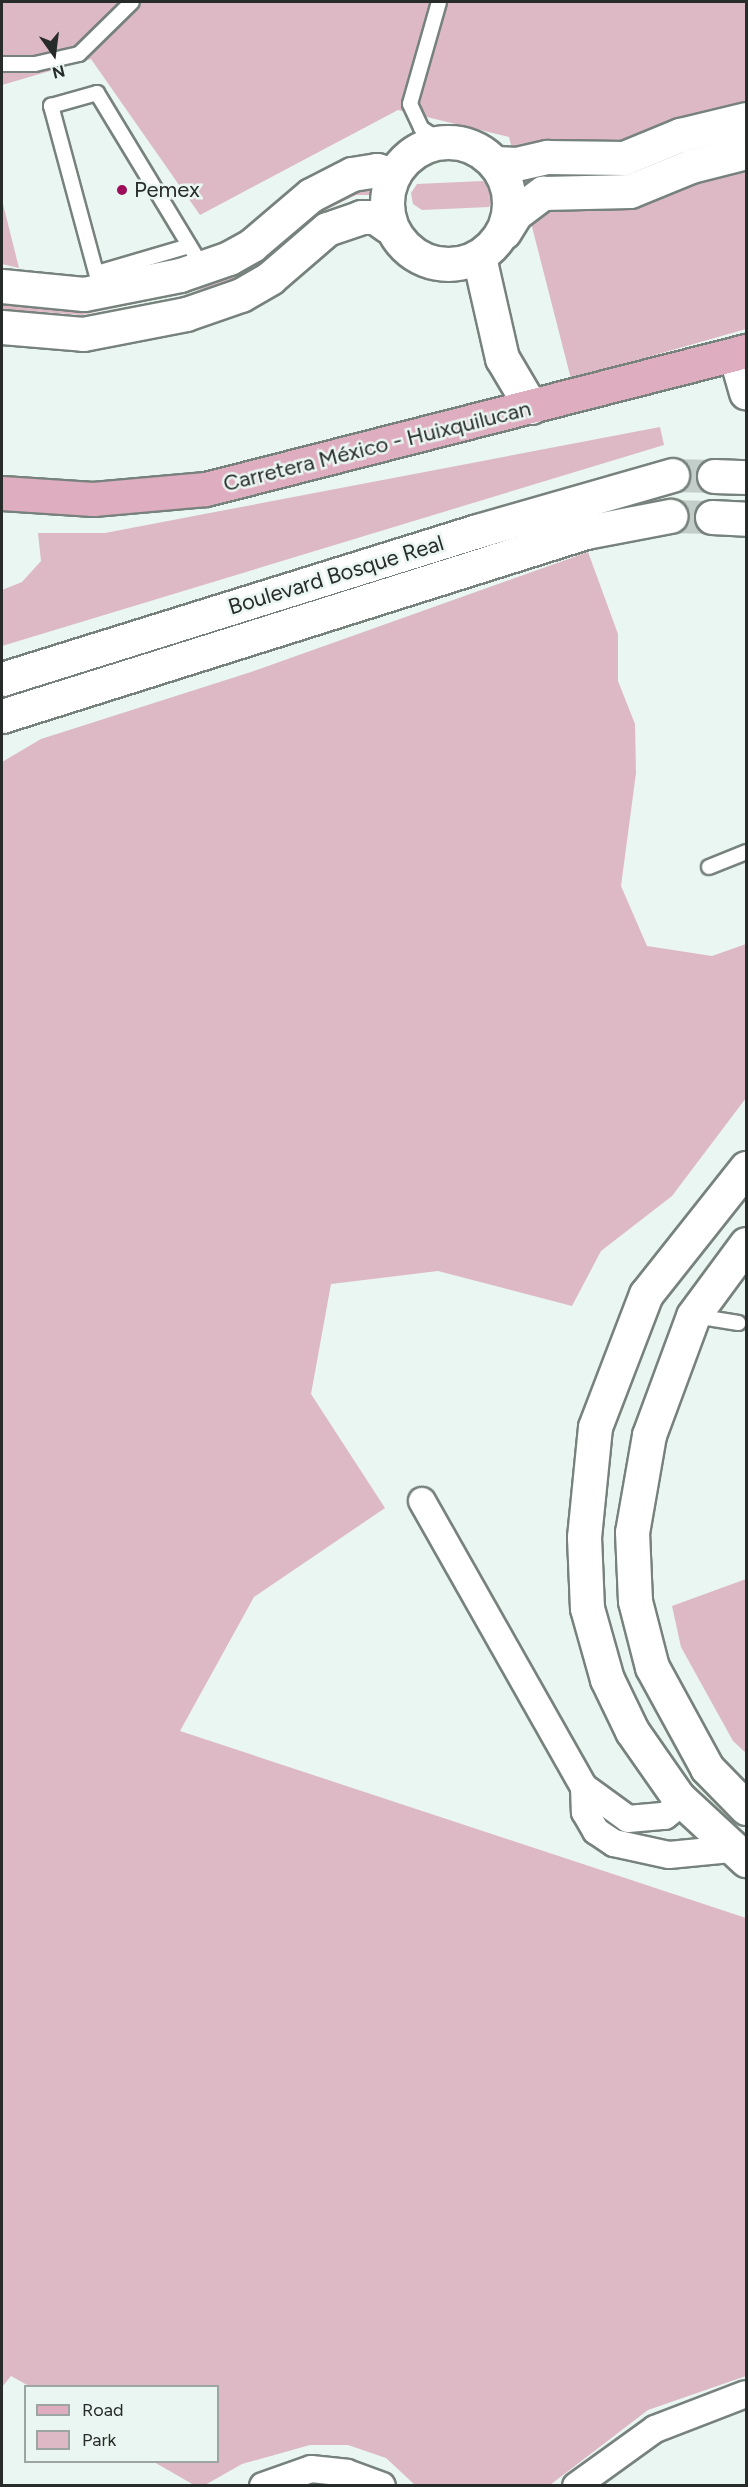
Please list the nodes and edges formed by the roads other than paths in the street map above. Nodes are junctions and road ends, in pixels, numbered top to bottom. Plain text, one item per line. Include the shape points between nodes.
1 (132, 2) edge
2 (439, 2) edge
3 (2, 64) edge
4 (747, 119) edge
5 (441, 141) junction
6 (747, 152) edge
7 (496, 163) junction
8 (393, 175) junction
9 (388, 226) junction
10 (504, 232) junction
11 (479, 256) junction
12 (196, 257) junction
13 (99, 282) junction
14 (2, 286) edge
15 (2, 327) edge
16 (741, 352) edge
17 (747, 392) edge
18 (531, 407) junction
19 (672, 476) tunnel mouth
20 (714, 476) tunnel mouth
21 (747, 477) edge
22 (625, 487) junction
23 (2, 493) edge
24 (670, 516) tunnel mouth
25 (712, 517) tunnel mouth
26 (747, 519) edge
27 (627, 522) junction
28 (2, 679) edge
29 (2, 716) edge
30 (747, 852) edge
31 (710, 867) dead end
32 (747, 1168) edge
33 (747, 1244) edge
34 (693, 1316) junction
35 (738, 1323) dead end
36 (422, 1501) dead end
37 (585, 1787) junction
38 (678, 1797) junction
39 (747, 1808) edge
40 (739, 1855) edge
41 (747, 2394) edge
42 (263, 2486) edge
43 (382, 2486) edge
44 (576, 2486) edge

1 - 3 lane via 79,54 35,64
2 - 5 lane via 410,104 421,128
4 - 7 main road via 680,135 624,158 547,157 516,164
5 - 7 main road via 471,145
5 - 8 main road via 413,152
6 - 10 main road via 691,166 630,191 543,193 516,213
7 - 10 main road via 508,184 510,200
8 - 9 main road via 386,196
8 - 12 main road via 377,170 352,174 311,195 252,245
9 - 11 main road via 418,257 441,265 461,264
9 - 15 main road via 375,217 361,217 327,229 270,278 241,295 186,314 83,334
10 - 11 main road
11 - 18 main road via 502,358
12 - 13 main road
12 - 13 lane via 97,93 51,106
13 - 14 main road via 57,294
16 - 17 main road
16 - 18 main road, Carretera México - Huixquilucan
18 - 23 main road, Carretera México - Huixquilucan via 206,489 93,499
19 - 22 main road, Boulevard Bosque Real
20 - 21 main road
22 - 27 street
22 - 28 main road, Boulevard Bosque Real
24 - 27 main road, Boulevard Bosque Real
25 - 26 main road
27 - 29 main road, Boulevard Bosque Real
30 - 31 lane
32 - 38 main road via 646,1294 594,1438 584,1537 587,1608 607,1679 632,1731
33 - 34 main road
34 - 35 lane
34 - 39 main road via 649,1435 632,1532 635,1601 652,1667 676,1716 707,1768
36 - 37 street
37 - 38 street via 628,1820 665,1816 675,1808
37 - 40 street via 585,1812 596,1831 615,1843 669,1855
38 - 40 main road
41 - 44 street via 655,2429
42 - 43 street via 311,2469 347,2473

